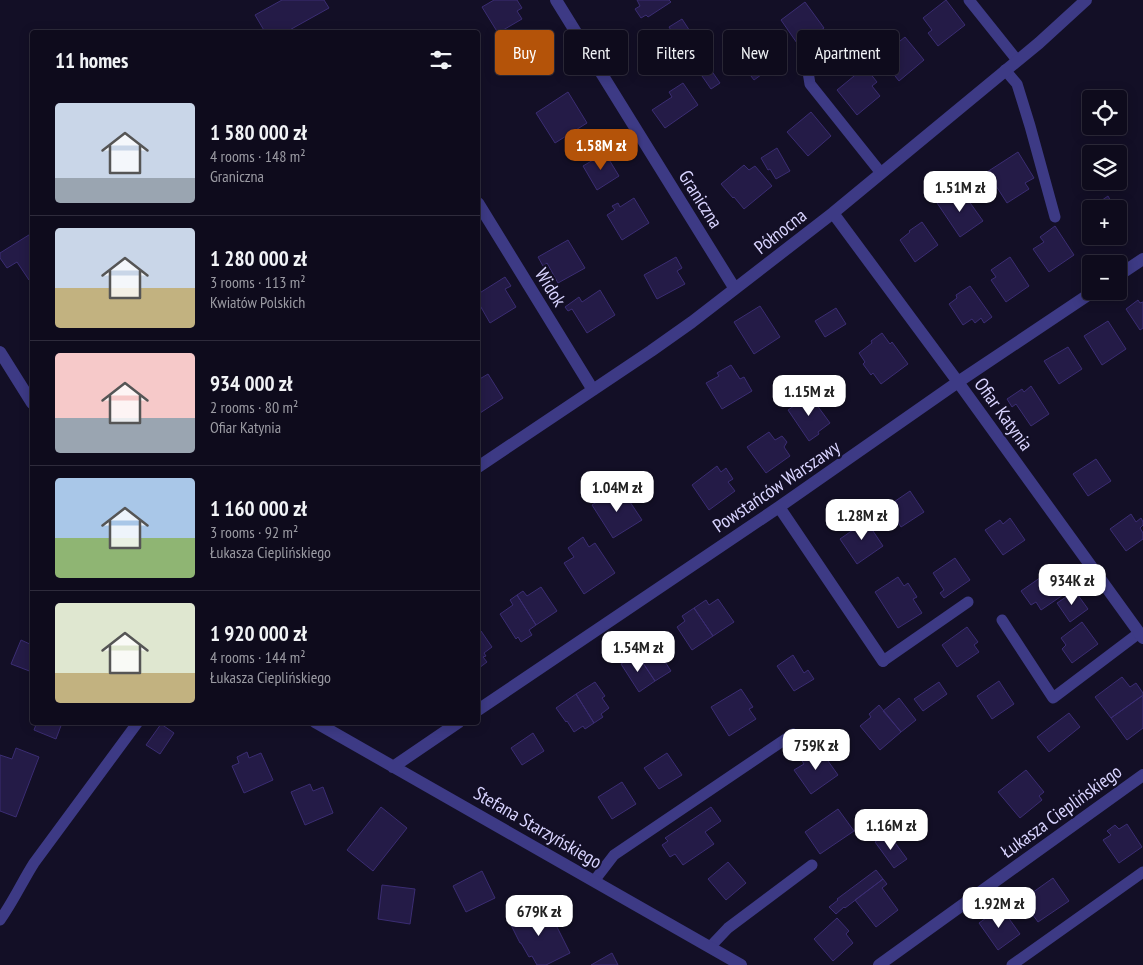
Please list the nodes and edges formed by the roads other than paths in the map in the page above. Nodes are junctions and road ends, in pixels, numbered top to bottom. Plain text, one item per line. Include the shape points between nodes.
1 (556, 0) edge
2 (969, 0) edge
3 (1086, 0) edge
4 (1017, 60) junction
5 (1005, 70) junction
6 (808, 75) edge
7 (881, 173) junction
8 (480, 206) edge
9 (833, 213) junction
10 (1055, 217) dead end
11 (1143, 259) edge
12 (1127, 270) edge
13 (735, 289) junction
14 (1082, 299) edge
15 (0, 352) edge
16 (958, 382) junction
17 (593, 390) junction
18 (30, 399) edge
19 (480, 465) edge
20 (780, 507) junction
21 (968, 602) dead end
22 (1002, 620) dead end
23 (1141, 635) edge
24 (883, 661) joint
25 (480, 709) edge
26 (136, 725) edge
27 (320, 725) edge
28 (454, 725) edge
29 (793, 734) dead end
30 (393, 766) junction
31 (1143, 775) edge
32 (812, 865) dead end
33 (1143, 872) edge
34 (594, 881) junction
35 (0, 920) edge
36 (710, 947) junction
37 (741, 965) edge
38 (879, 965) edge
39 (1012, 965) edge

1 - 13 street, Graniczna
2 - 4 lane
3 - 4 street, Północna
4 - 5 street, Północna
5 - 7 street, Północna
5 - 10 lane via 1017,84
6 - 7 lane via 810,84
7 - 9 street, Północna
8 - 17 street, Widok
9 - 13 street, Północna
9 - 16 street, Ofiar Katynia
11 - 12 street
13 - 17 street, Północna
14 - 16 street, Powstańców Warszawy
15 - 18 street
16 - 20 street, Powstańców Warszawy
16 - 23 street, Ofiar Katynia
17 - 19 street, Północna
20 - 24 street
20 - 25 street, Powstańców Warszawy
21 - 24 lane
22 - 23 lane via 1053,698
26 - 35 lane via 34,863
27 - 30 street, Stefana Starzyńskiego
28 - 30 street
29 - 34 lane via 614,855
30 - 34 street, Stefana Starzyńskiego
31 - 38 street, Łukasza Cieplińskiego
32 - 36 lane via 728,928
33 - 39 lane
34 - 36 street, Stefana Starzyńskiego
36 - 37 street, Stefana Starzyńskiego

